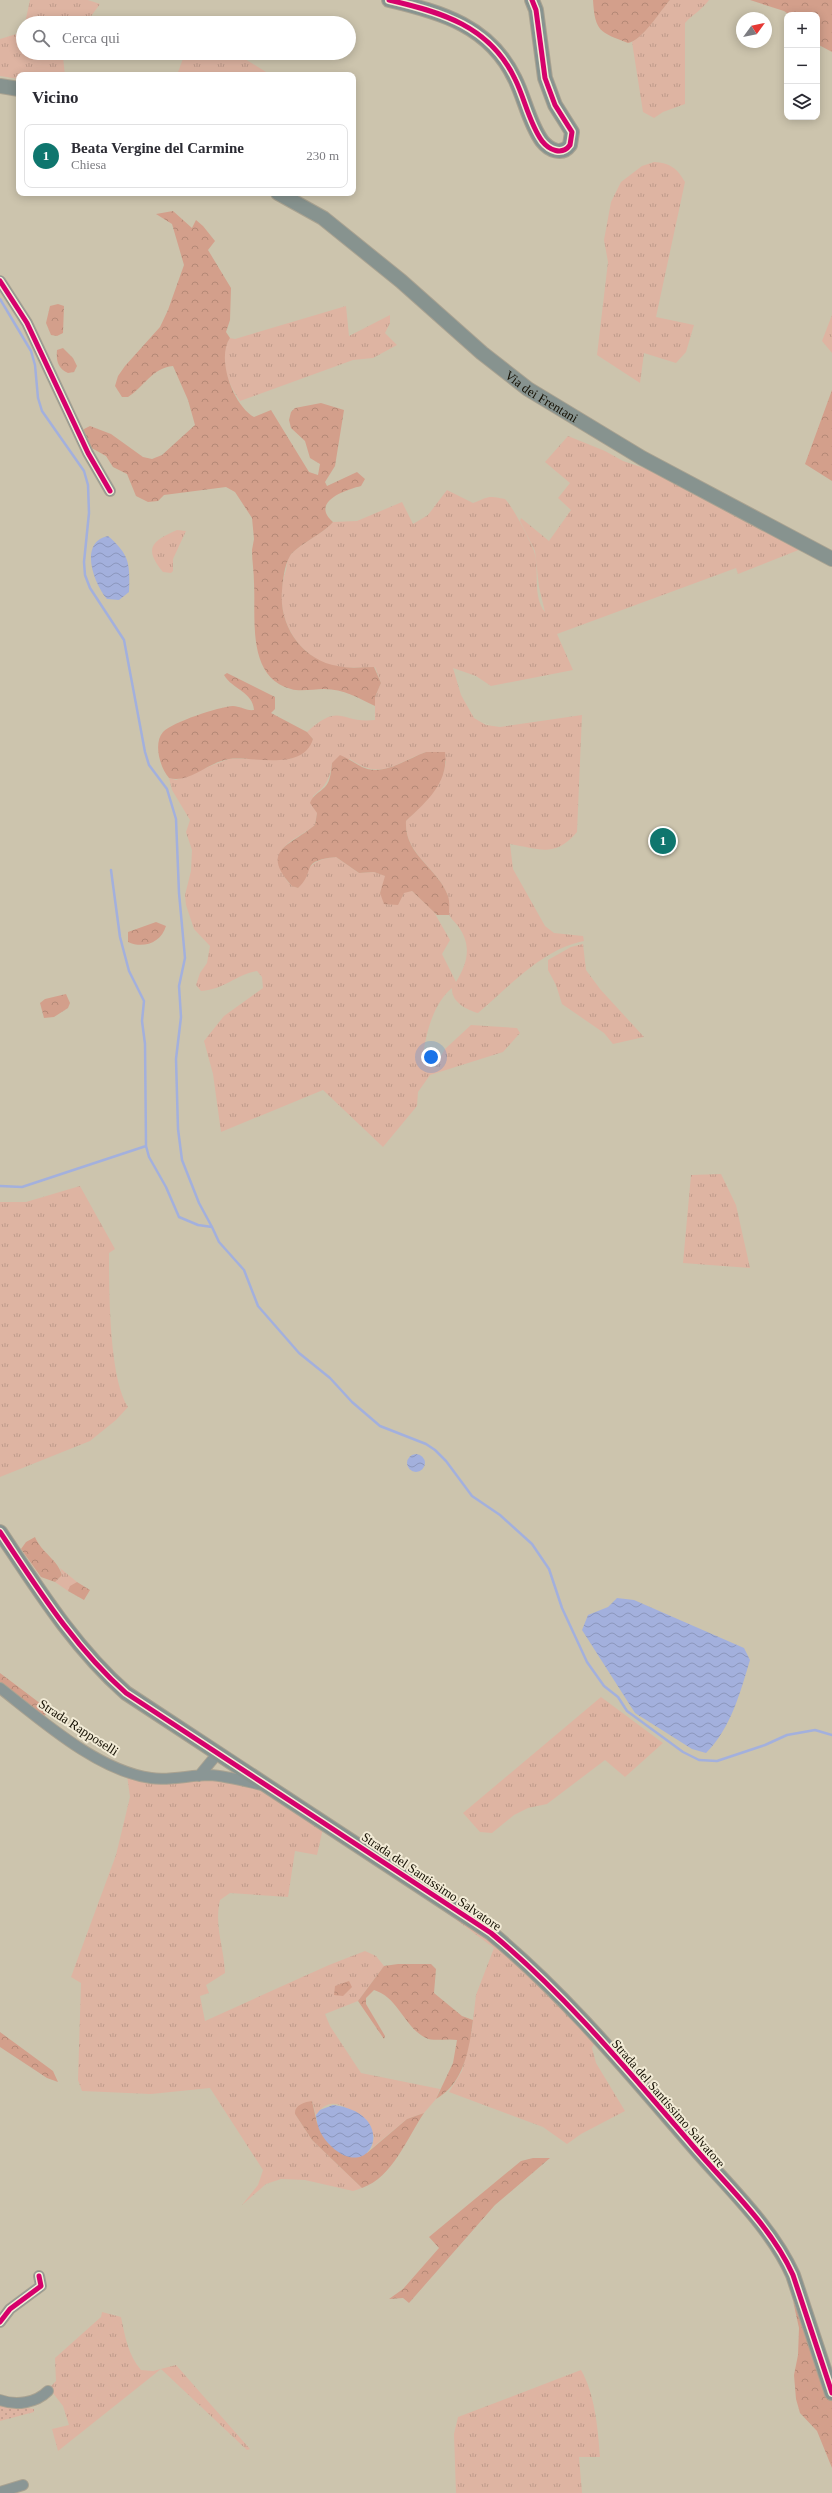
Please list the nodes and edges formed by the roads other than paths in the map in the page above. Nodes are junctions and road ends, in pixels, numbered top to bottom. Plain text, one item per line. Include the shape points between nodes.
1 (389, 0) edge
2 (532, 0) edge
3 (0, 86) edge
4 (16, 89) edge
5 (283, 196) edge
6 (0, 281) edge
7 (110, 491) dead end
8 (832, 559) edge
9 (0, 1532) edge
10 (0, 1688) edge
11 (218, 1753) junction
12 (200, 1776) junction
13 (268, 1787) junction
14 (39, 2276) dead end
15 (0, 2322) edge
16 (48, 2391) dead end
17 (832, 2393) edge
18 (0, 2400) edge
19 (23, 2485) dead end
20 (0, 2492) edge

1 - 2 street via 444,14 464,24 481,38 510,69 542,141 552,150 562,151 570,145 572,132 548,88
3 - 4 street
5 - 8 street, Via dei Frentani via 323,218 528,389 655,465
6 - 7 street via 27,323 88,453
9 - 11 street, Strada del Santissimo Salvatore via 62,1624 100,1670 126,1693
10 - 12 street, Strada Rapposelli via 65,1737 110,1764 152,1778
11 - 12 street
11 - 13 street, Strada del Santissimo Salvatore
12 - 13 street, Strada Rapposelli via 226,1777
13 - 17 street, Strada del Santissimo Salvatore via 491,1933 528,1964 600,2040 760,2224 785,2259 793,2275
14 - 15 street via 41,2286 10,2309
16 - 18 street via 39,2399 20,2404
19 - 20 street

